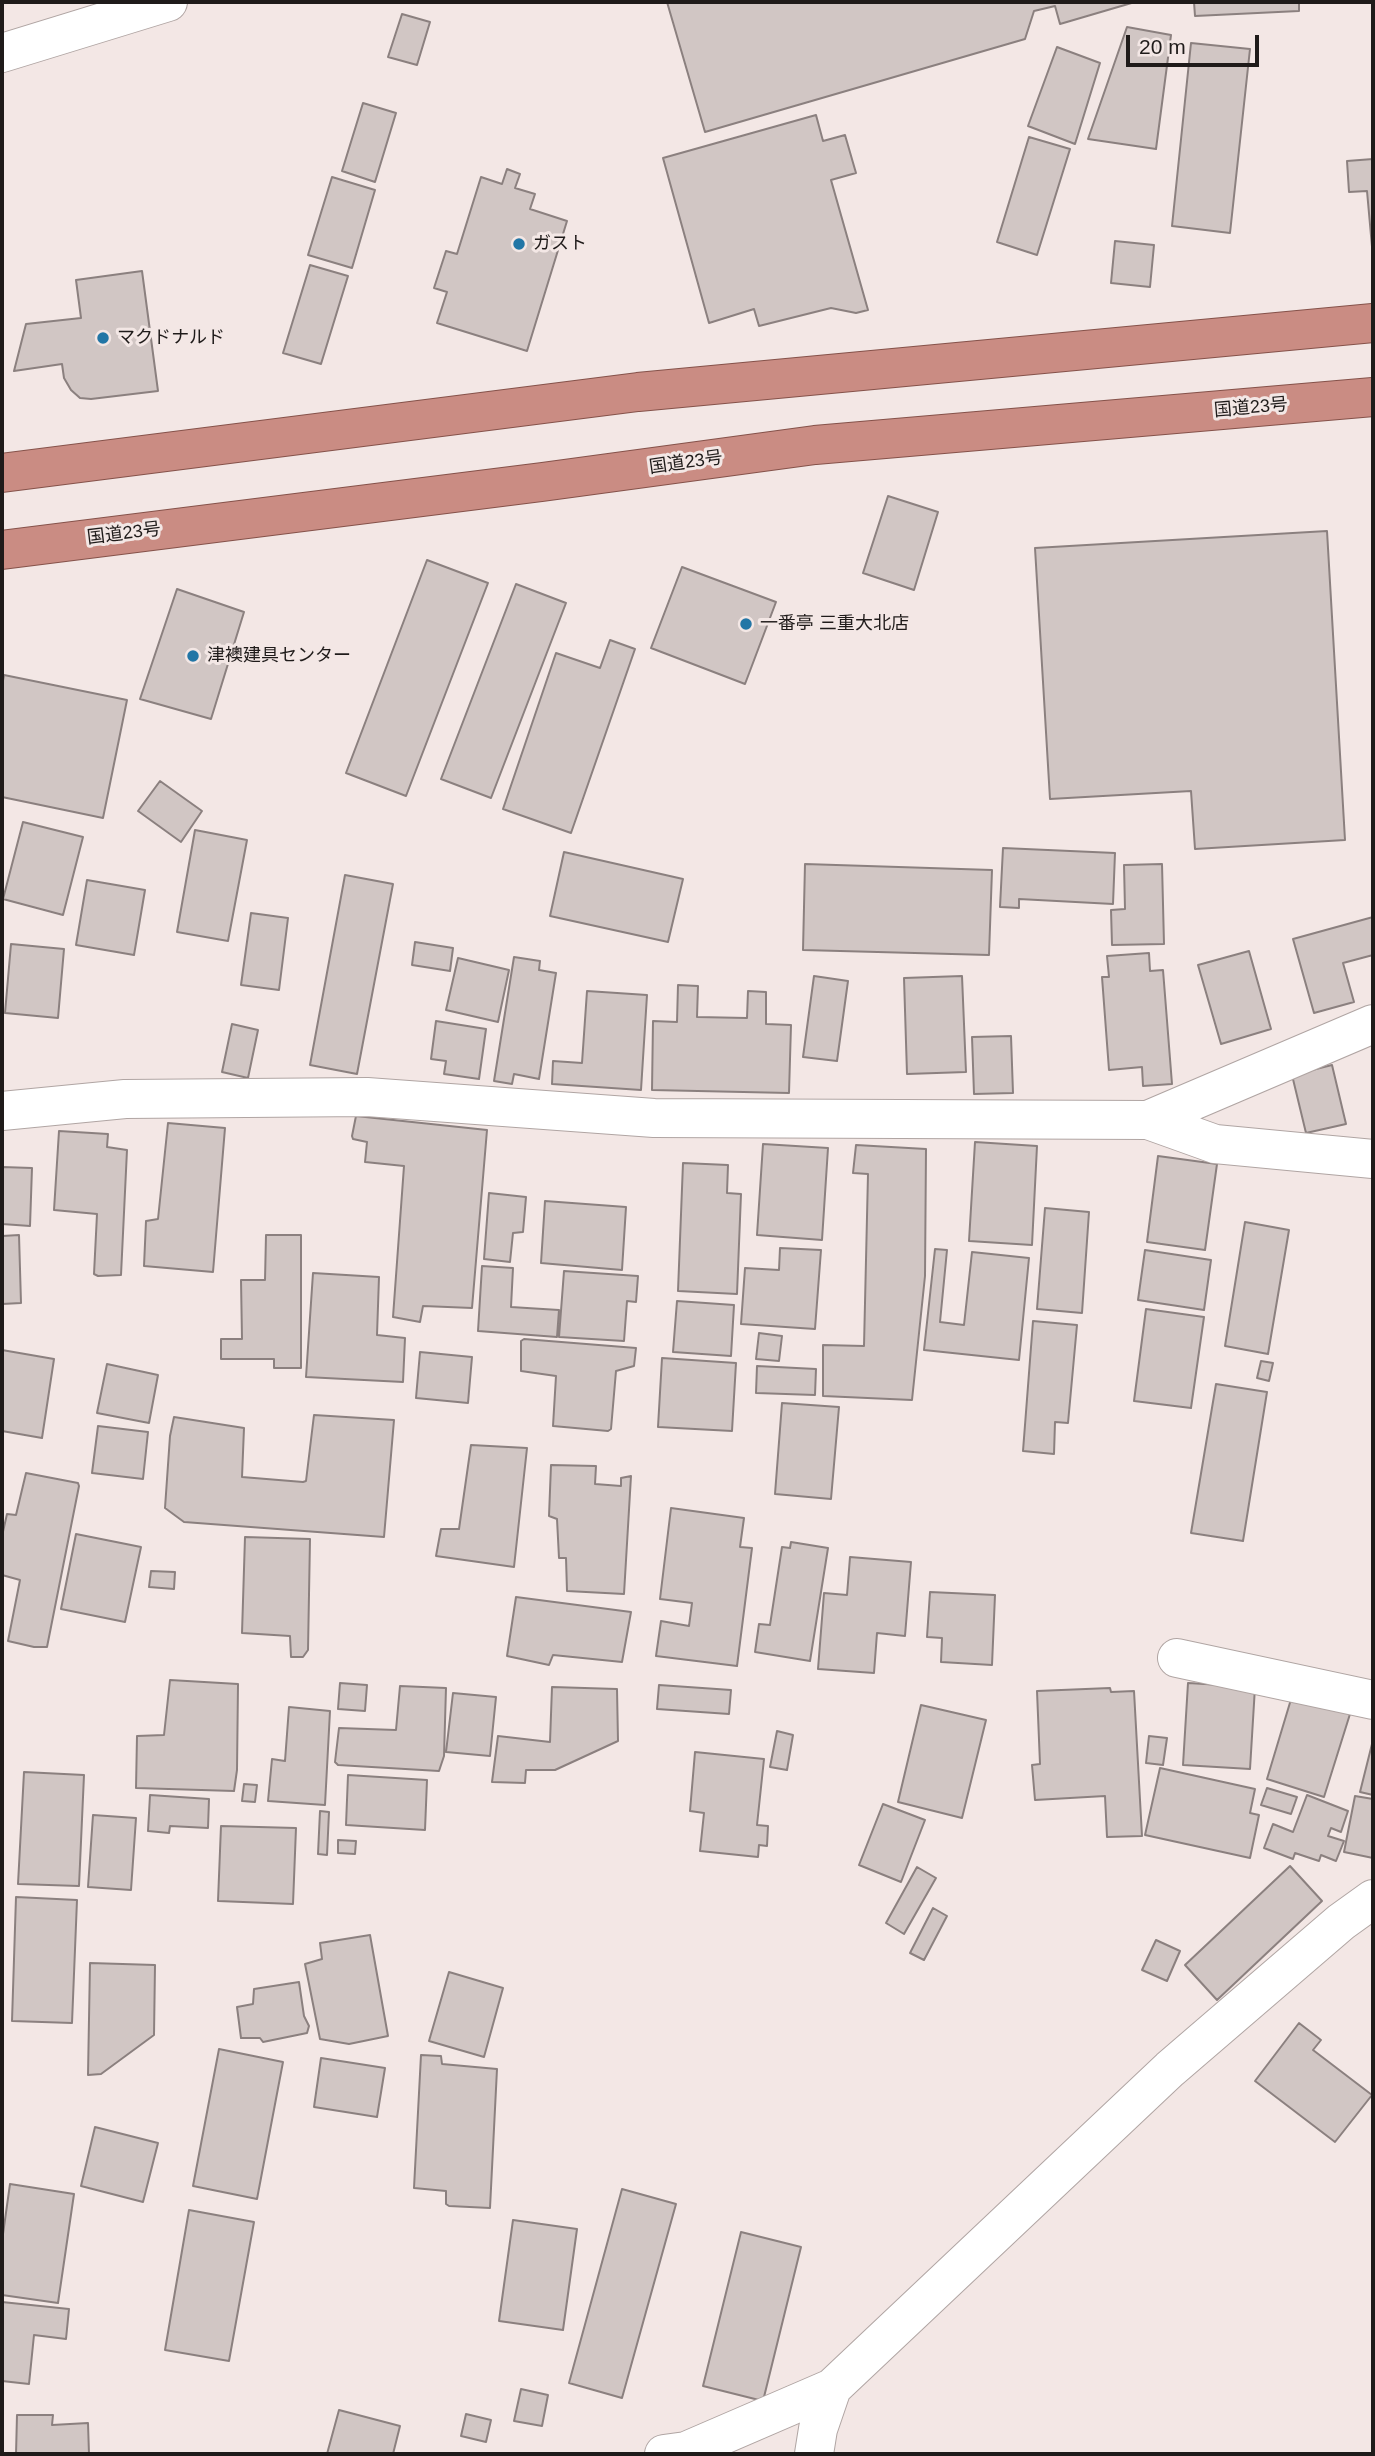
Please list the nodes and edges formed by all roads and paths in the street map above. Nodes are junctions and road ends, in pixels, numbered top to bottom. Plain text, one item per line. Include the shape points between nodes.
1 (168, 2) edge
2 (2, 53) edge
3 (1373, 323) edge
4 (1373, 397) edge
5 (2, 473) edge
6 (2, 550) edge
7 (1373, 1024) edge
8 (2, 1111) edge
9 (1148, 1120) junction
10 (1373, 1159) edge
11 (1177, 1658) dead end
12 (1373, 1700) edge
13 (1373, 1899) edge
14 (832, 2388) junction
15 (664, 2454) edge
16 (814, 2454) edge

1 - 2 street
3 - 5 highway via 638,392
4 - 6 highway, 国道23号 via 815,445
7 - 9 street
8 - 9 street via 125,1099 368,1097 654,1118
9 - 10 street via 1215,1144
11 - 12 street
13 - 14 street via 1170,2069
14 - 15 street via 686,2451
14 - 16 street

